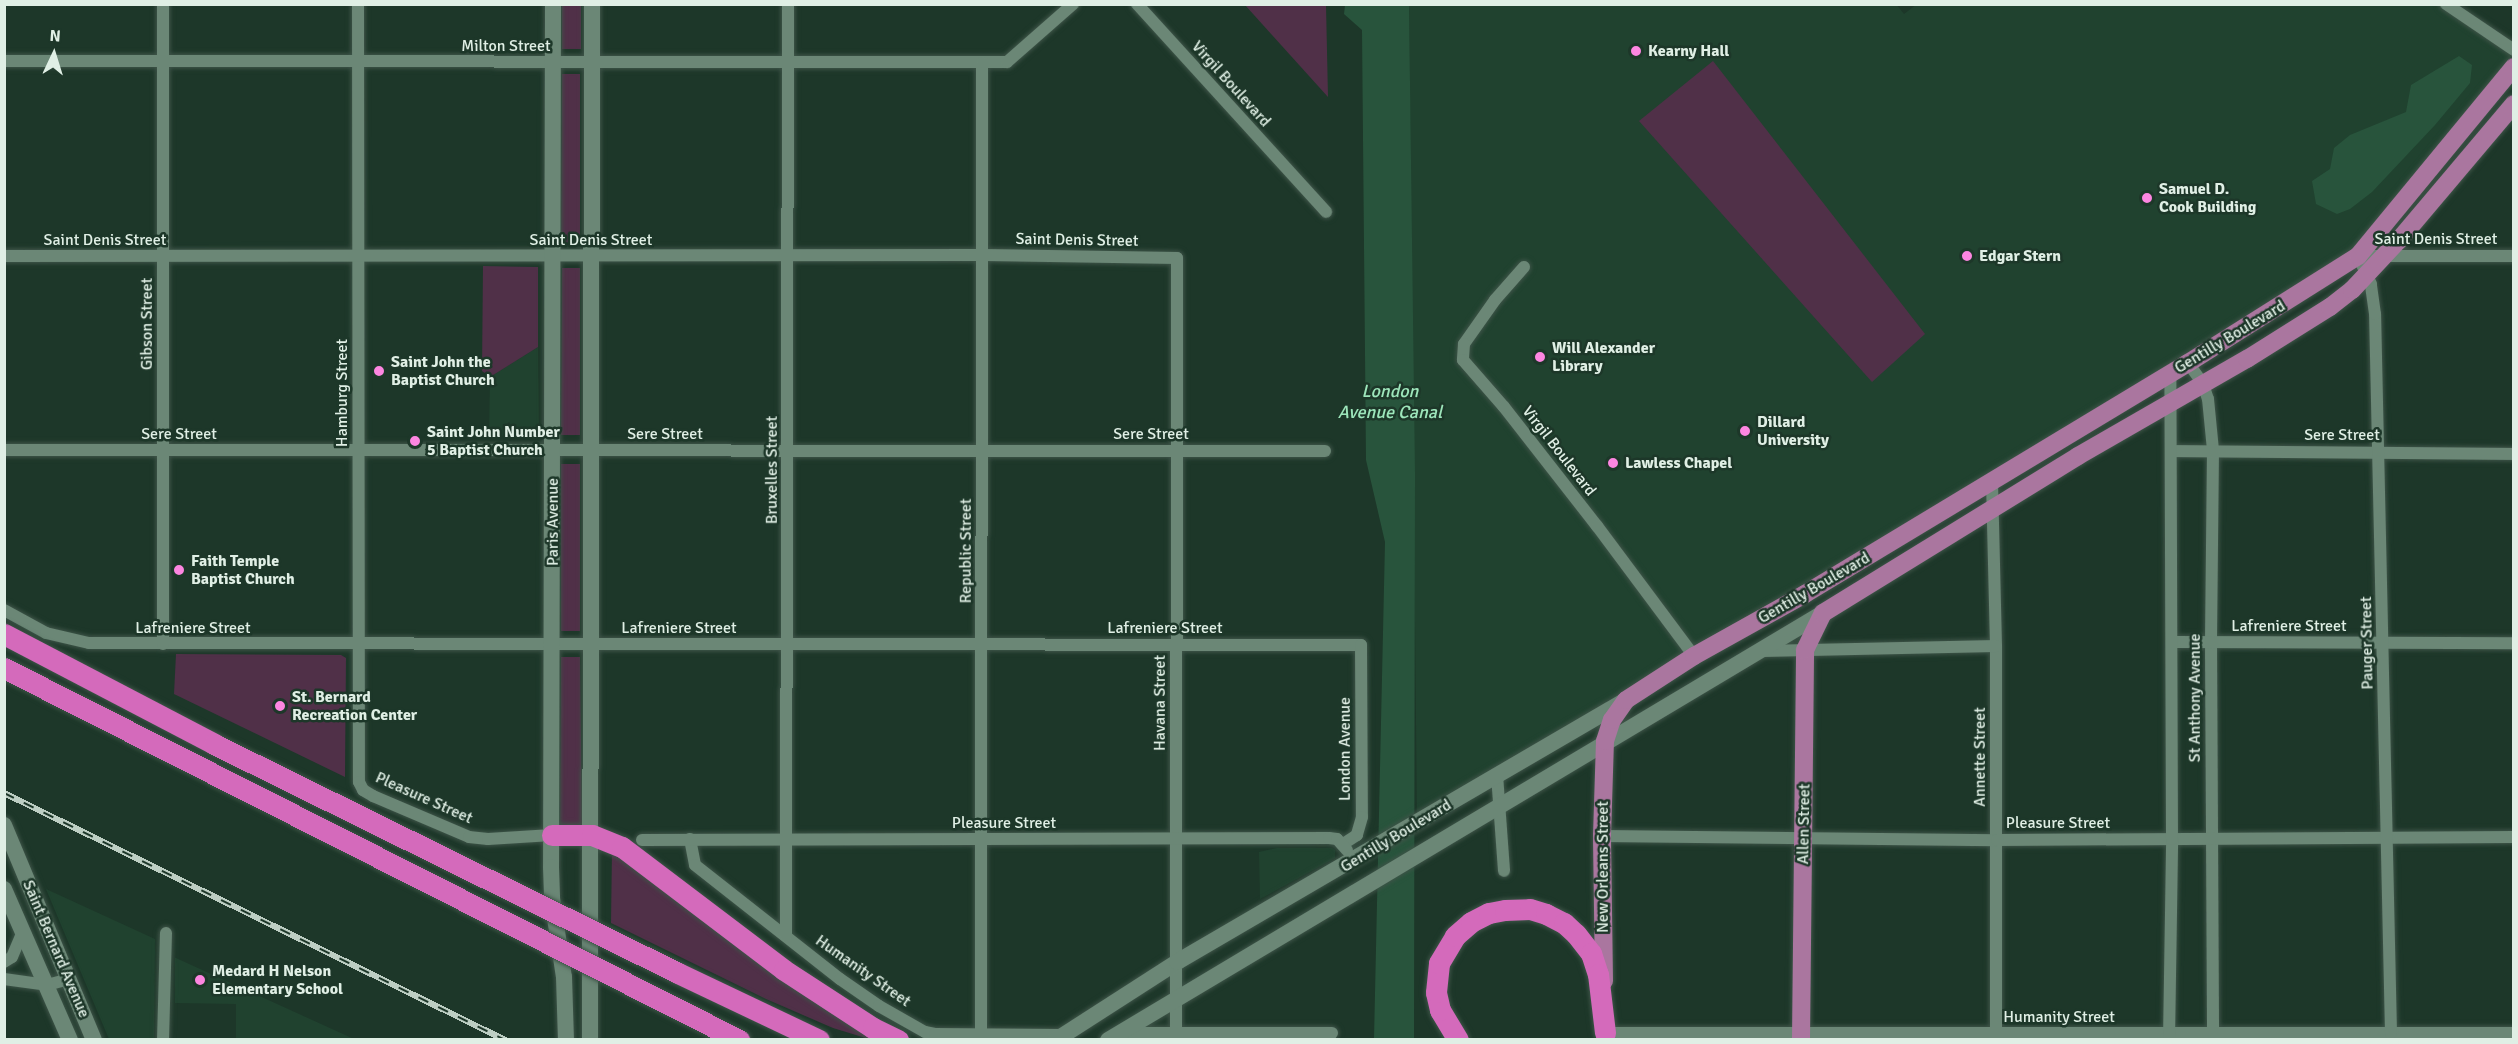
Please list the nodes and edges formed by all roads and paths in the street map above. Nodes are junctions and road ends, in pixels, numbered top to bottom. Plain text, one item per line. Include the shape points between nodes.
1 (163, 4) edge
2 (358, 4) edge
3 (553, 4) edge
4 (591, 4) edge
5 (788, 4) edge
6 (1073, 4) edge
7 (1137, 4) edge
8 (2446, 4) edge
9 (2514, 50) edge
10 (4, 61) edge
11 (163, 61) junction
12 (359, 62) junction
13 (553, 62) junction
14 (591, 62) junction
15 (788, 62) junction
16 (982, 63) junction
17 (2514, 67) edge
18 (2514, 104) edge
19 (1326, 212) dead end
20 (788, 255) junction
21 (983, 255) junction
22 (2514, 255) edge
23 (4, 256) edge
24 (163, 256) junction
25 (357, 256) junction
26 (553, 256) junction
27 (592, 256) junction
28 (2358, 256) junction
29 (2384, 256) junction
30 (1177, 258) joint
31 (1524, 267) dead end
32 (2367, 274) junction
33 (2188, 363) junction
34 (2170, 374) junction
35 (2203, 384) junction
36 (2170, 403) junction
37 (4, 450) edge
38 (163, 450) junction
39 (359, 450) junction
40 (553, 450) junction
41 (592, 450) junction
42 (982, 450) junction
43 (1178, 450) junction
44 (2213, 450) junction
45 (789, 451) junction
46 (1325, 451) dead end
47 (2379, 451) junction
48 (2171, 452) junction
49 (2514, 454) edge
50 (1992, 482) junction
51 (1993, 509) junction
52 (4, 610) edge
53 (1823, 613) junction
54 (4, 634) edge
55 (2172, 642) junction
56 (2211, 642) junction
57 (2384, 642) junction
58 (2514, 643) edge
59 (162, 644) junction
60 (357, 644) junction
61 (552, 644) junction
62 (787, 644) junction
63 (982, 644) junction
64 (592, 645) junction
65 (1177, 645) junction
66 (1361, 645) joint
67 (1996, 646) junction
68 (1805, 650) junction
69 (1762, 651) junction
70 (1694, 656) junction
71 (4, 668) edge
72 (1626, 700) junction
73 (1605, 741) junction
74 (1497, 775) junction
75 (358, 782) joint
76 (1499, 804) junction
77 (4, 825) edge
78 (552, 835) junction
79 (592, 835) junction
80 (1602, 836) junction
81 (2514, 837) edge
82 (788, 838) junction
83 (1804, 838) junction
84 (2172, 838) junction
85 (2388, 838) junction
86 (690, 839) junction
87 (983, 839) junction
88 (1177, 839) junction
89 (2212, 839) junction
90 (642, 840) dead end
91 (1997, 840) junction
92 (1343, 844) junction
93 (1357, 859) junction
94 (1504, 871) dead end
95 (4, 889) edge
96 (23, 931) junction
97 (166, 933) dead end
98 (786, 936) junction
99 (4, 962) edge
100 (1177, 962) junction
101 (4, 979) edge
102 (69, 979) junction
103 (47, 985) junction
104 (1176, 999) junction
105 (2391, 1032) junction
106 (1332, 1033) dead end
107 (1996, 1033) junction
108 (2514, 1033) edge
109 (1114, 1036) edge
110 (1176, 1036) edge
111 (1605, 1036) edge
112 (1801, 1036) edge
113 (1927, 1036) edge
114 (2169, 1036) edge
115 (2213, 1036) edge
116 (981, 1037) edge
117 (1060, 1037) edge
118 (70, 1040) edge
119 (94, 1040) edge
120 (164, 1040) edge
121 (566, 1040) edge
122 (590, 1040) edge
123 (739, 1040) edge
124 (819, 1040) edge
125 (898, 1040) edge
126 (1458, 1040) edge

1 - 11 street, Gibson Street
2 - 12 street, Hamburg Street
3 - 13 street, Paris Avenue
4 - 14 street
5 - 15 street, Bruxelles Street
6 - 16 street, Milton Street via 1007,62
7 - 19 street, Virgil Boulevard
8 - 9 street
10 - 11 street, Milton Street
11 - 12 street, Milton Street
11 - 24 street, Gibson Street
12 - 13 street, Milton Street
12 - 25 street, Hamburg Street
13 - 14 street, Milton Street
13 - 26 street, Paris Avenue
14 - 15 street, Milton Street
14 - 27 street
15 - 16 street, Milton Street
15 - 20 street, Bruxelles Street
16 - 21 street, Republic Street
17 - 28 main road, Gentilly Boulevard
18 - 29 main road, Gentilly Boulevard
20 - 21 street, Saint Denis Street
20 - 27 street, Saint Denis Street
20 - 45 street, Bruxelles Street
21 - 30 street, Saint Denis Street
21 - 42 street, Republic Street
22 - 29 street, Saint Denis Street
23 - 24 street, Saint Denis Street
24 - 25 street, Saint Denis Street
24 - 38 street, Gibson Street
25 - 26 street, Saint Denis Street
25 - 39 street, Hamburg Street
26 - 27 street, Saint Denis Street
26 - 40 street, Paris Avenue
27 - 41 street
28 - 29 street, Saint Denis Street
28 - 32 street, Pauger Street
28 - 33 main road, Gentilly Boulevard
29 - 32 main road, Gentilly Boulevard
30 - 43 street, Havana Street
31 - 70 street, Virgil Boulevard via 1464,344 1463,360 1597,526
32 - 35 main road, Gentilly Boulevard via 2330,307
32 - 47 street, Pauger Street via 2375,314
33 - 34 main road, Gentilly Boulevard
33 - 35 street, St Anthony Avenue
34 - 36 street, St Anthony Avenue
34 - 50 main road, Gentilly Boulevard
35 - 36 main road, Gentilly Boulevard
35 - 44 street, St Anthony Avenue
36 - 48 street, St Anthony Avenue
36 - 51 main road, Gentilly Boulevard
37 - 38 street, Sere Street
38 - 39 street, Sere Street
38 - 59 street, Gibson Street
39 - 40 street, Sere Street
39 - 60 street, Hamburg Street
40 - 41 street, Sere Street
40 - 61 street, Paris Avenue
41 - 45 street, Sere Street
41 - 64 street
42 - 43 street, Sere Street
42 - 45 street, Sere Street
42 - 63 street, Republic Street
43 - 46 street, Sere Street
43 - 65 street, Havana Street
44 - 47 street, Sere Street
44 - 48 street, Sere Street
44 - 56 street, St Anthony Avenue
45 - 62 street, Bruxelles Street
47 - 49 street, Sere Street
47 - 57 street, Pauger Street
48 - 55 street, St Anthony Avenue
50 - 51 street, Annette Street
50 - 70 main road, Gentilly Boulevard
51 - 53 main road, Gentilly Boulevard
51 - 67 street, Annette Street
52 - 59 street, Lafreniere Street via 46,633 70,640
53 - 68 main road, Allen Street
53 - 69 street, Gentilly Boulevard
54 - 124 highway, bridge via 214,744
55 - 56 street, Lafreniere Street
55 - 84 street, St Anthony Avenue
56 - 57 street, Lafreniere Street
56 - 89 street, St Anthony Avenue
57 - 58 street, Lafreniere Street
57 - 85 street, Pauger Street
59 - 60 street, Lafreniere Street
60 - 61 street, Lafreniere Street
60 - 75 street, Hamburg Street
61 - 64 street, Lafreniere Street
61 - 78 street, Paris Avenue
62 - 63 street, Lafreniere Street
62 - 64 street, Lafreniere Street
62 - 82 street, Bruxelles Street
63 - 65 street, Lafreniere Street
63 - 87 street, Republic Street
64 - 79 street
65 - 66 street, Lafreniere Street
65 - 88 street, Havana Street
66 - 92 street, London Avenue via 1362,817 1357,835
67 - 68 street
67 - 91 street, Annette Street
68 - 69 street
68 - 83 main road, Allen Street
69 - 73 street, Gentilly Boulevard
70 - 72 main road, Gentilly Boulevard
71 - 123 highway, bridge
72 - 73 main road, New Orleans Street via 1612,720
72 - 74 street, Gentilly Boulevard
73 - 76 street, Gentilly Boulevard
73 - 80 main road, New Orleans Street
74 - 76 street
74 - 93 street, Gentilly Boulevard
75 - 78 street, Pleasure Street via 373,796 469,837
76 - 94 street
76 - 104 street, Gentilly Boulevard
77 - 102 street, Saint Bernard Avenue
78 - 79 highway
78 - 121 street, Paris Avenue via 552,898 564,976
79 - 122 street
79 - 125 highway via 631,853 784,970 845,1011
80 - 83 street, Pleasure Street
80 - 111 main road, New Orleans Street
81 - 85 street, Pleasure Street
82 - 86 street, Pleasure Street
82 - 87 street, Pleasure Street
82 - 98 street, Bruxelles Street
83 - 91 street, Pleasure Street
83 - 112 main road, Allen Street
84 - 89 street, Pleasure Street
84 - 91 street, Pleasure Street
84 - 114 street, St Anthony Avenue
85 - 89 street, Pleasure Street
85 - 105 street, Pauger Street
86 - 90 street, Pleasure Street
86 - 98 street, Humanity Street via 695,865
87 - 88 street, Pleasure Street
87 - 116 street, Republic Street
88 - 92 street, Pleasure Street via 1329,838
88 - 100 street, Havana Street
89 - 115 street, St Anthony Avenue
91 - 107 street, Annette Street
92 - 93 street
93 - 100 street, Gentilly Boulevard
95 - 96 street, Saint Bernard Avenue
96 - 99 street via 12,957
96 - 103 street, Saint Bernard Avenue
97 - 120 street
98 - 116 street, Humanity Street via 879,1006 925,1032
100 - 104 street, Havana Street
100 - 117 street, Gentilly Boulevard
101 - 103 street
102 - 103 street
102 - 119 street, Saint Bernard Avenue
103 - 118 street, Saint Bernard Avenue
104 - 109 street, Gentilly Boulevard
104 - 110 street, Havana Street
105 - 108 street, Humanity Street
105 - 115 street, Humanity Street
106 - 110 street
107 - 113 street, Humanity Street
107 - 114 street, Humanity Street
109 - 110 street
111 - 112 street, Humanity Street
111 - 126 highway via 1598,974 1591,953 1564,923 1530,909 1489,913 1471,922 1455,936 1439,963 1436,992 1440,1010
112 - 113 street, Humanity Street
114 - 115 street, Humanity Street
116 - 117 street, Humanity Street

